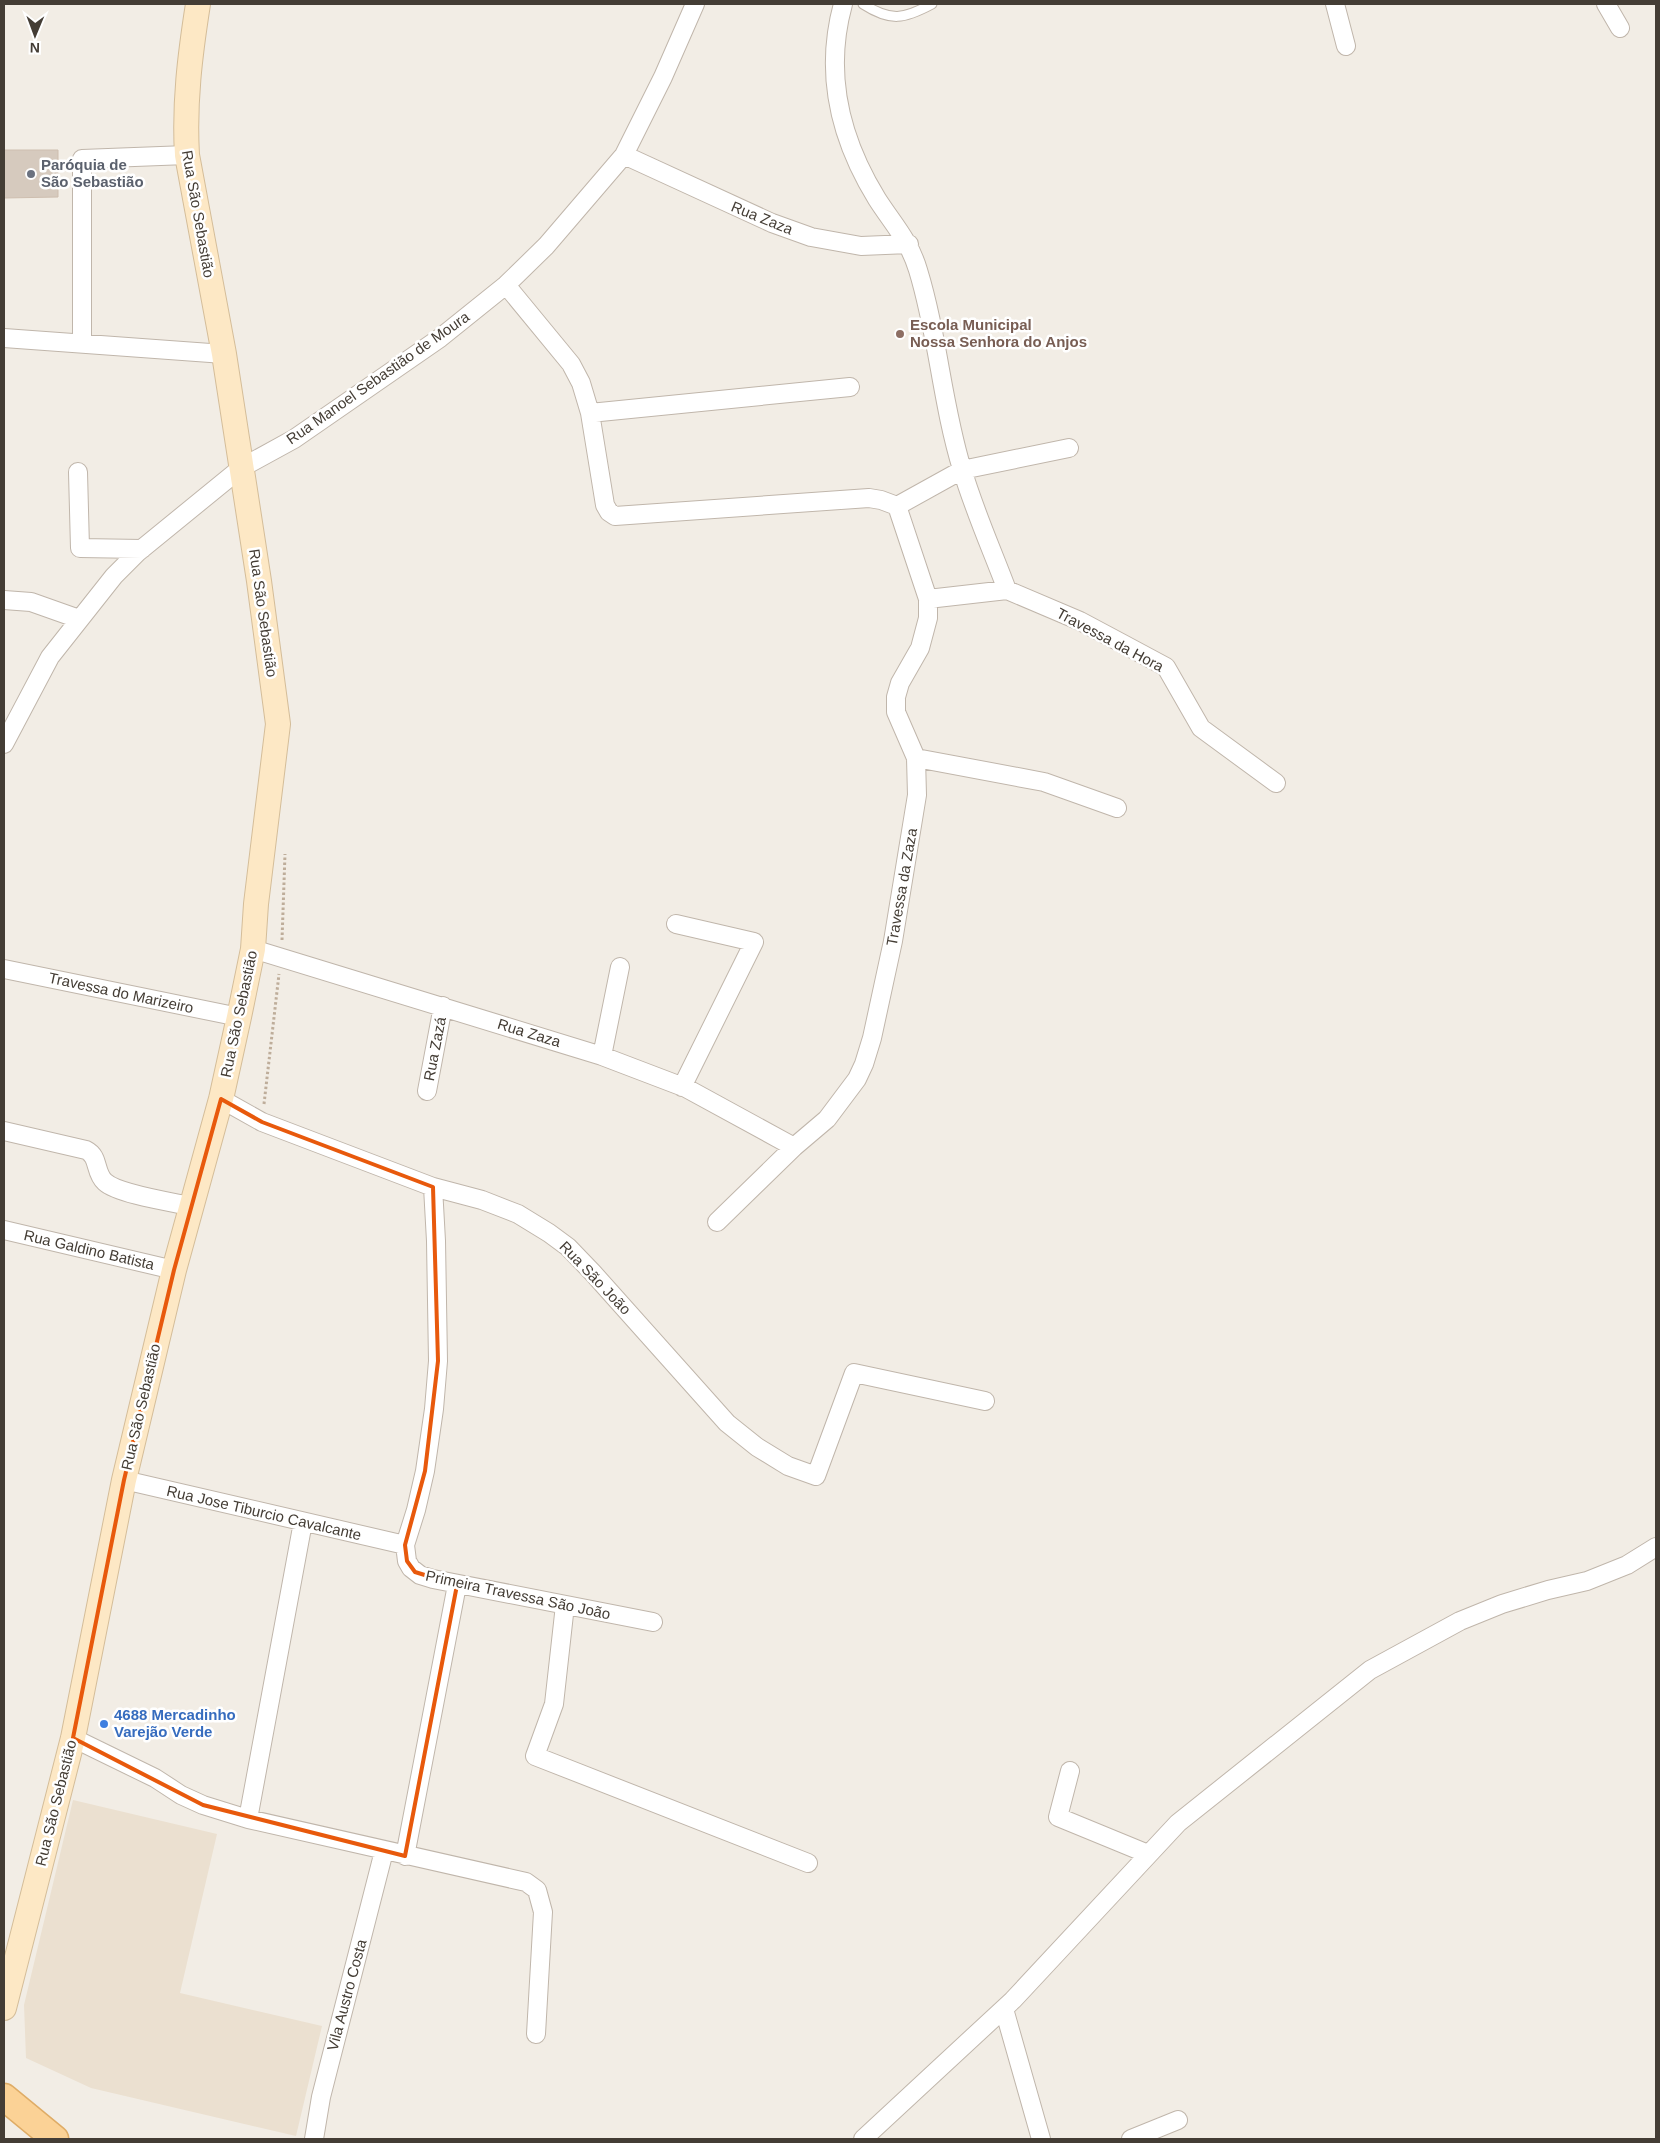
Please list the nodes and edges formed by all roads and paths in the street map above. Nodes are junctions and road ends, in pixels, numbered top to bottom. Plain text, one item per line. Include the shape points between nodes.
1 (198, 4) edge
2 (696, 4) edge
3 (843, 4) edge
4 (863, 4) edge
5 (932, 4) edge
6 (1335, 4) edge
7 (1612, 6) edge
8 (1620, 28) dead end
9 (1346, 46) dead end
10 (186, 155) junction
11 (624, 155) junction
12 (909, 244) junction
13 (506, 285) junction
14 (4, 338) edge
15 (82, 344) junction
16 (224, 354) junction
17 (850, 387) dead end
18 (590, 413) junction
19 (1069, 448) dead end
20 (241, 468) junction
21 (962, 470) junction
22 (78, 472) dead end
23 (897, 506) junction
24 (142, 549) junction
25 (1007, 590) junction
26 (928, 599) junction
27 (4, 600) edge
28 (79, 619) junction
29 (4, 744) edge
30 (916, 758) junction
31 (1276, 784) dead end
32 (1117, 808) dead end
33 (285, 847) dead end
34 (676, 924) dead end
35 (253, 948) junction
36 (281, 958) junction
37 (620, 967) dead end
38 (4, 969) edge
39 (443, 1006) junction
40 (239, 1017) junction
41 (602, 1056) junction
42 (682, 1086) junction
43 (427, 1091) dead end
44 (221, 1099) junction
45 (262, 1122) junction
46 (4, 1131) edge
47 (794, 1147) junction
48 (433, 1187) junction
49 (190, 1206) junction
50 (717, 1222) dead end
51 (4, 1230) edge
52 (174, 1270) junction
53 (985, 1401) dead end
54 (124, 1480) junction
55 (303, 1522) junction
56 (405, 1545) junction
57 (1656, 1547) edge
58 (457, 1585) junction
59 (565, 1605) junction
60 (653, 1622) dead end
61 (73, 1738) junction
62 (1070, 1771) dead end
63 (248, 1819) junction
64 (384, 1851) junction
65 (1148, 1854) junction
66 (405, 1856) junction
67 (808, 1863) dead end
68 (4, 2008) edge
69 (1004, 2009) junction
70 (536, 2034) dead end
71 (4, 2097) edge
72 (1178, 2120) dead end
73 (56, 2139) edge
74 (314, 2139) edge
75 (863, 2139) edge
76 (1040, 2139) edge
77 (1131, 2139) edge

1 - 10 street, Rua São Sebastião via 187,78
2 - 11 street, Rua Manoel Sebastião de Moura
3 - 12 street via 836,62 841,117 864,177
4 - 5 lane via 882,15 899,17
6 - 9 street
7 - 8 street
10 - 15 street via 82,159
10 - 16 street, Rua São Sebastião
11 - 12 street, Rua Zaza via 772,224 811,237 861,246
11 - 13 street, Rua Manoel Sebastião de Moura via 577,212
12 - 21 street via 930,313
13 - 18 street via 571,364
13 - 20 street, Rua Manoel Sebastião de Moura via 440,338 294,439
14 - 15 street
15 - 16 street
16 - 20 street, Rua São Sebastião
17 - 18 street
18 - 23 street via 602,491 607,508 615,516 869,498
19 - 21 street
20 - 24 street, Rua Manoel Sebastião de Moura
20 - 35 street, Rua São Sebastião via 278,724
21 - 23 street
21 - 25 street
22 - 24 street via 80,548
23 - 26 street, Travessa da Zaza
24 - 28 street, Rua Manoel Sebastião de Moura via 114,576
25 - 26 street, Travessa da Hora
25 - 31 street, Travessa da Hora via 1080,621 1166,667 1201,728
26 - 30 street, Travessa da Zaza via 924,640 900,682 896,697 896,712
27 - 28 street via 31,602
28 - 29 street, Rua Manoel Sebastião de Moura via 50,657
30 - 32 street via 1044,782
30 - 47 street, Travessa da Zaza via 918,780 912,828 872,1038 857,1079 827,1119
33 - 36 path
34 - 42 street via 754,942
35 - 36 street, Rua Zaza
35 - 40 street, Rua São Sebastião
36 - 39 street, Rua Zaza
36 - 45 path
37 - 41 street
38 - 40 street, Travessa do Marizeiro
39 - 41 street, Rua Zaza
39 - 43 street, Rua Zazá
40 - 44 street, Rua São Sebastião
41 - 42 street, Rua Zaza
42 - 47 street, Rua Zaza
44 - 45 street, Rua São João
44 - 49 street, Rua São Sebastião
45 - 48 street, Rua São João
46 - 49 street via 77,1148 94,1155 102,1178 110,1185
47 - 50 street, Travessa da Zaza
48 - 53 street, Rua São João via 518,1214 568,1247 727,1423 788,1466 816,1476 854,1373
48 - 56 street via 438,1361 425,1471
49 - 52 street, Rua São Sebastião
51 - 52 street, Rua Galdino Batista
52 - 54 street, Rua São Sebastião
54 - 55 street, Rua Jose Tiburcio Cavalcante
54 - 61 street, Rua São Sebastião
55 - 56 street, Rua Jose Tiburcio Cavalcante
55 - 63 street
56 - 58 street, Primeira Travessa São João via 407,1561 415,1572
57 - 65 street via 1627,1565 1587,1581 1502,1604 1460,1621 1370,1670 1178,1823
58 - 59 street, Primeira Travessa São João
58 - 66 street
59 - 60 street, Primeira Travessa São João
59 - 67 street via 554,1704 535,1756
61 - 63 street via 154,1778 192,1801
61 - 68 street, Rua São Sebastião
62 - 65 street via 1058,1817
63 - 64 street
64 - 66 street
64 - 74 street, Vila Austro Costa via 321,2096
65 - 69 street
66 - 70 street via 513,1878 537,1890 542,1906 543,1931
69 - 75 street
69 - 76 street
71 - 73 main road
72 - 77 street

